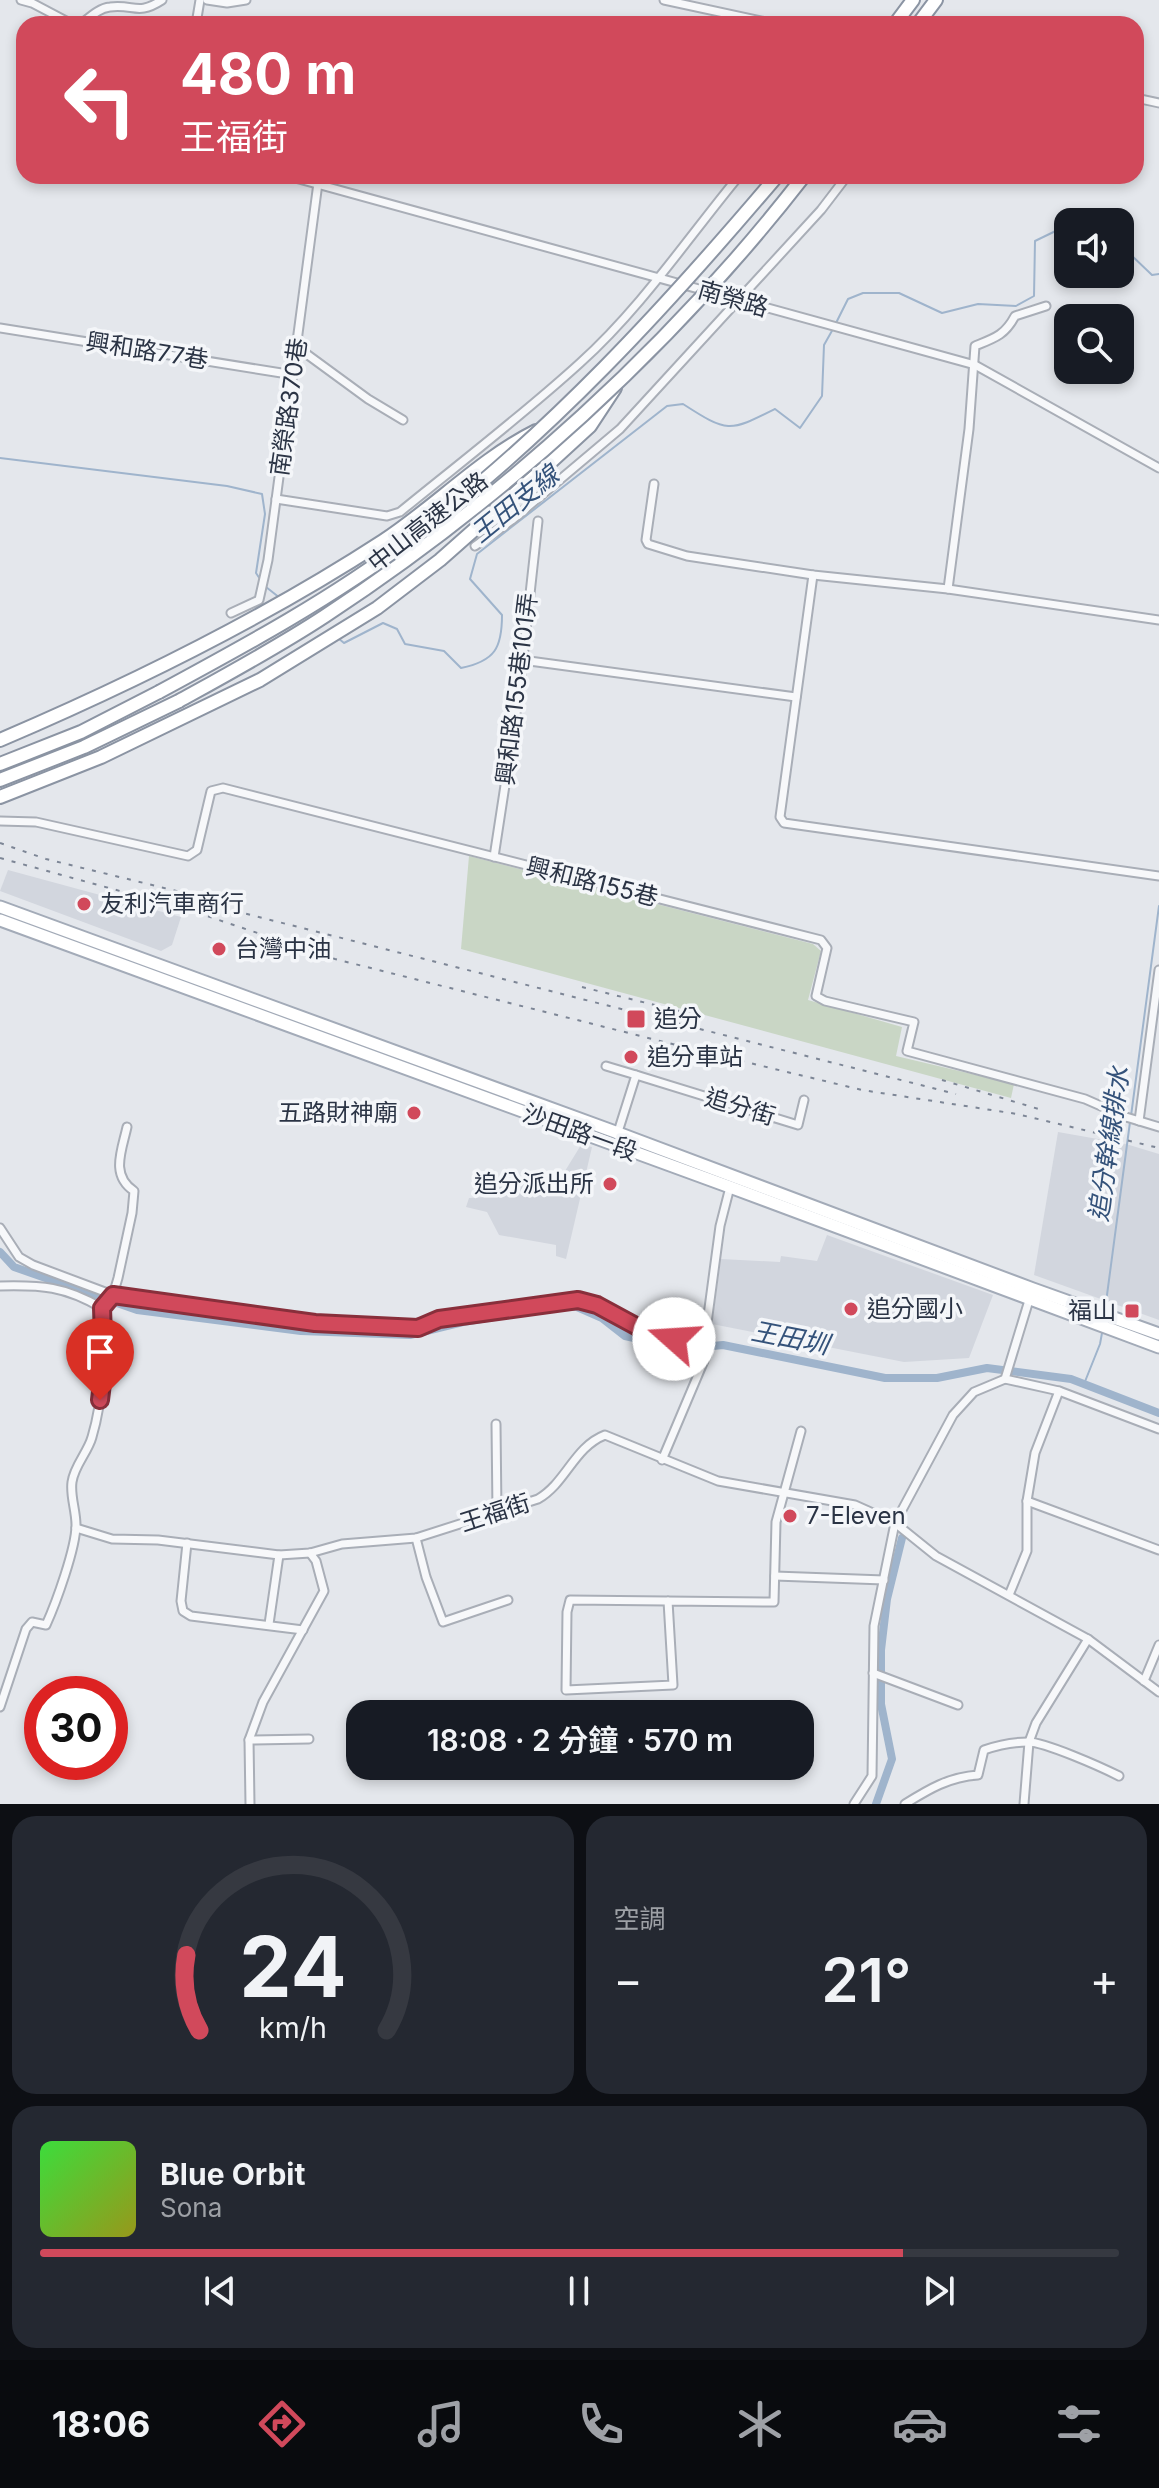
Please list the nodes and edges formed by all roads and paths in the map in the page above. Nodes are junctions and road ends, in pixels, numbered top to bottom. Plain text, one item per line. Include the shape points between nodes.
1 (21, 0) edge
2 (162, 0) edge
3 (207, 0) edge
4 (246, 0) edge
5 (664, 0) edge
6 (57, 16) edge
7 (92, 16) edge
8 (738, 16) edge
9 (318, 184) edge
10 (322, 184) edge
11 (732, 184) edge
12 (770, 184) edge
13 (797, 184) edge
14 (841, 184) edge
15 (660, 278) junction
16 (737, 300) junction
17 (1046, 306) dead end
18 (0, 328) edge
19 (297, 347) junction
20 (975, 365) junction
21 (294, 375) junction
22 (621, 378) junction
23 (403, 420) dead end
24 (542, 428) junction
25 (1159, 468) edge
26 (654, 484) dead end
27 (276, 499) junction
28 (538, 521) dead end
29 (475, 546) dead end
30 (813, 575) junction
31 (948, 589) junction
32 (231, 613) dead end
33 (1159, 620) edge
34 (522, 660) junction
35 (796, 697) junction
36 (0, 740) edge
37 (0, 764) edge
38 (0, 780) edge
39 (0, 797) edge
40 (0, 821) edge
41 (494, 857) junction
42 (1159, 876) edge
43 (0, 907) edge
44 (0, 920) edge
45 (1159, 970) edge
46 (606, 1066) dead end
47 (636, 1075) junction
48 (804, 1100) dead end
49 (1139, 1121) junction
50 (127, 1127) dead end
51 (1159, 1127) edge
52 (618, 1133) junction
53 (613, 1145) junction
54 (730, 1187) junction
55 (0, 1228) edge
56 (877, 1237) junction
57 (0, 1286) edge
58 (1031, 1294) junction
59 (113, 1295) junction
60 (102, 1308) junction
61 (1159, 1334) edge
62 (705, 1338) junction
63 (1159, 1347) edge
64 (1005, 1379) junction
65 (1059, 1391) junction
66 (496, 1424) dead end
67 (1159, 1429) edge
68 (801, 1431) dead end
69 (662, 1460) junction
70 (785, 1493) junction
71 (1027, 1501) junction
72 (497, 1512) junction
73 (895, 1523) junction
74 (76, 1528) junction
75 (416, 1538) junction
76 (187, 1543) junction
77 (1159, 1550) edge
78 (310, 1553) junction
79 (279, 1555) junction
80 (775, 1576) junction
81 (884, 1580) junction
82 (1009, 1595) junction
83 (508, 1600) dead end
84 (668, 1601) junction
85 (269, 1624) junction
86 (303, 1630) junction
87 (1088, 1639) junction
88 (1159, 1645) edge
89 (873, 1673) junction
90 (1144, 1681) junction
91 (1159, 1692) edge
92 (958, 1705) dead end
93 (0, 1707) edge
94 (309, 1739) dead end
95 (249, 1740) junction
96 (1029, 1742) junction
97 (1119, 1776) dead end
98 (250, 1804) edge
99 (854, 1804) edge
100 (905, 1804) edge
101 (1024, 1804) edge

1 - 6 street
2 - 7 street via 146,10 111,6
3 - 4 street
5 - 8 street
9 - 19 street, 南榮路370巷
10 - 15 street, 南榮路
11 - 15 street
12 - 24 highway, 中山高速公路, bridge via 650,321
13 - 22 highway, 中山高速公路, bridge via 698,301
14 - 16 street
15 - 16 street, 南榮路
15 - 27 street via 581,362 396,514
16 - 20 street, 南榮路
16 - 29 street via 620,429
17 - 20 street via 1015,316 998,338 975,346
18 - 21 street, 興和路77巷
19 - 21 street, 南榮路370巷
19 - 23 street
20 - 25 street, 南榮路
20 - 31 street
21 - 27 street, 南榮路370巷
22 - 38 highway, 中山高速公路, bridge via 445,532 324,617 179,701
22 - 39 highway, 中山高速公路, bridge via 590,426 572,443 440,560 377,608 260,680 101,757
24 - 36 highway, bridge via 504,450 381,542 284,599 117,687
24 - 37 highway, 中山高速公路, bridge via 411,539 333,593 159,692 81,732
26 - 30 street via 645,530 648,544 687,556
27 - 32 street, 南榮路370巷 via 259,600
28 - 34 street, 興和路155巷101弄
30 - 31 street
30 - 35 street
31 - 33 street
34 - 35 street
34 - 41 street, 興和路155巷101弄
35 - 42 street via 780,817 784,823
40 - 41 street, 興和路155巷 via 36,822 188,856 197,850 211,791 223,788
41 - 49 street, 興和路155巷 via 821,940 827,948 816,996 914,1022 907,1051 914,1055 1085,1099
43 - 52 main road, 沙田路一段
44 - 53 main road, 沙田路一段
45 - 49 street
46 - 47 street
47 - 48 street, 追分街 via 798,1125
47 - 52 street
49 - 51 street
50 - 59 street via 119,1168 134,1191
52 - 53 street
52 - 56 main road, 沙田路一段
53 - 54 main road, 沙田路一段
54 - 56 main road, 沙田路一段
54 - 62 street
55 - 59 street via 19,1257
56 - 58 main road, 沙田路一段
57 - 60 street via 39,1284
58 - 61 main road, 沙田路一段
58 - 63 main road, 沙田路一段
58 - 64 street
59 - 60 street
59 - 62 street via 315,1323 418,1328 439,1319 578,1300 645,1331 674,1339
60 - 74 street via 100,1400 92,1439 72,1478
62 - 69 street via 706,1356
64 - 65 street
64 - 73 street via 974,1392 953,1415
65 - 67 street
65 - 71 street via 1035,1453
66 - 72 street
68 - 70 street
69 - 70 street, 王福街 via 718,1481
69 - 72 street, 王福街 via 605,1435 580,1452 551,1492
70 - 73 street, 王福街 via 855,1505
70 - 80 street via 776,1522
71 - 77 street
71 - 82 street via 1027,1551
72 - 75 street, 王福街
73 - 81 street
73 - 82 street, 王福街 via 936,1556
74 - 76 street, 王福街 via 112,1539
74 - 93 street via 54,1608 46,1625 32,1622 26,1629
75 - 78 street, 王福街 via 342,1544
75 - 83 street via 443,1622
76 - 79 street, 王福街
76 - 85 street via 183,1611
78 - 79 street, 王福街
78 - 86 street via 324,1591
79 - 85 street
80 - 81 street
80 - 84 street via 774,1602
81 - 89 street via 874,1626
82 - 87 street, 王福街
84 - 84 street via 673,1685 566,1690 570,1600
85 - 86 street
86 - 95 street via 263,1702
87 - 90 street, 王福街
87 - 96 street
88 - 90 street
89 - 92 street
89 - 99 street via 872,1776
90 - 91 street, 王福街
94 - 95 street
95 - 98 street
96 - 97 street
96 - 100 street via 984,1750 978,1775 939,1783
96 - 101 street

